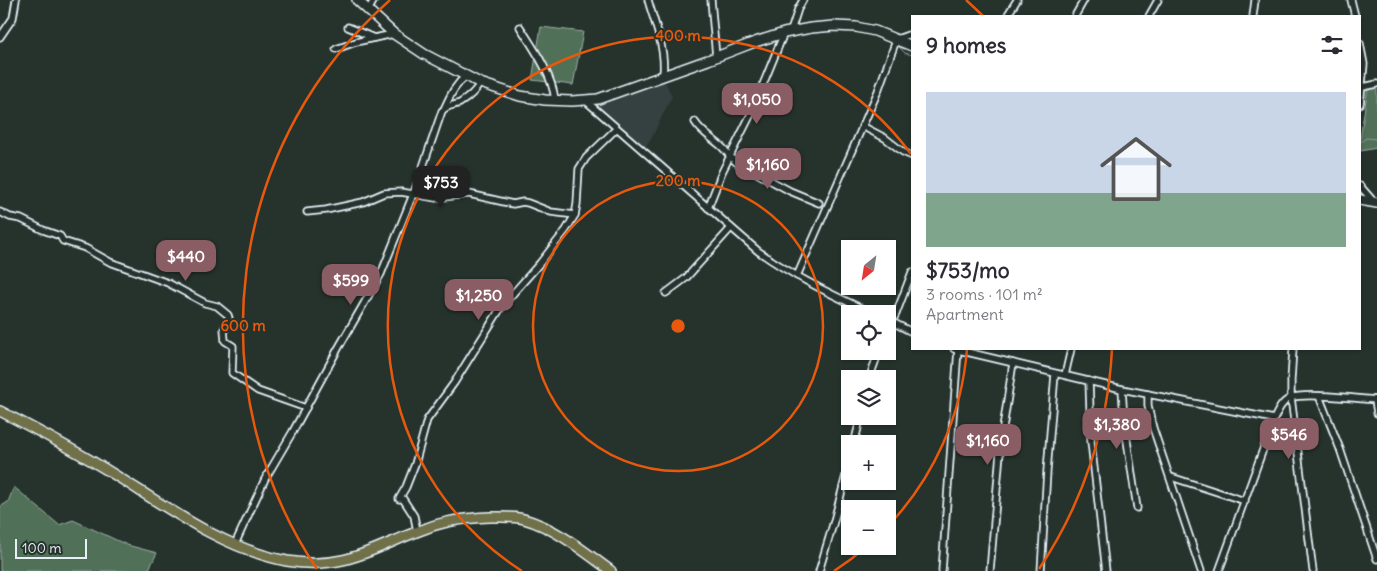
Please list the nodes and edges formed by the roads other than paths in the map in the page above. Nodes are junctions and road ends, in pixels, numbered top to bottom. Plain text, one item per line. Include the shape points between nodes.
1 (16, 0) edge
2 (356, 0) edge
3 (374, 0) edge
4 (648, 0) edge
5 (711, 0) edge
6 (803, 0) edge
7 (1017, 0) edge
8 (1084, 0) edge
9 (1158, 0) edge
10 (1254, 0) edge
11 (1351, 0) edge
12 (368, 11) junction
13 (1008, 15) edge
14 (1076, 15) edge
15 (1150, 15) edge
16 (1253, 15) edge
17 (1354, 15) edge
18 (348, 27) dead end
19 (520, 27) dead end
20 (788, 32) junction
21 (394, 34) junction
22 (911, 35) edge
23 (0, 37) edge
24 (374, 38) junction
25 (896, 42) junction
26 (911, 46) edge
27 (1361, 48) edge
28 (336, 49) dead end
29 (716, 57) junction
30 (663, 75) junction
31 (466, 76) junction
32 (480, 83) junction
33 (1377, 84) edge
34 (1363, 87) junction
35 (1361, 98) edge
36 (555, 100) junction
37 (586, 101) junction
38 (446, 107) junction
39 (695, 122) dead end
40 (862, 126) junction
41 (616, 129) junction
42 (729, 156) junction
43 (911, 156) edge
44 (1361, 187) edge
45 (414, 194) junction
46 (1361, 200) edge
47 (819, 203) dead end
48 (1376, 203) edge
49 (708, 208) junction
50 (0, 212) edge
51 (307, 212) dead end
52 (575, 215) junction
53 (731, 228) junction
54 (911, 275) edge
55 (796, 276) junction
56 (666, 293) dead end
57 (855, 305) edge
58 (896, 314) edge
59 (896, 324) edge
60 (911, 332) edge
61 (957, 350) edge
62 (961, 350) edge
63 (1071, 350) edge
64 (1293, 350) edge
65 (1013, 363) junction
66 (1055, 374) junction
67 (1065, 375) junction
68 (1090, 380) junction
69 (1122, 389) junction
70 (1148, 394) junction
71 (1319, 396) junction
72 (1292, 397) junction
73 (1376, 400) edge
74 (306, 408) junction
75 (0, 410) edge
76 (1377, 413) edge
77 (1274, 419) junction
78 (1171, 477) junction
79 (842, 490) edge
80 (1245, 501) junction
81 (1136, 508) dead end
82 (417, 532) junction
83 (235, 544) junction
84 (1377, 559) edge
85 (611, 571) edge
86 (819, 571) edge
87 (942, 571) edge
88 (990, 571) edge
89 (1041, 571) edge
90 (1106, 571) edge
91 (1201, 571) edge
92 (1219, 571) edge
93 (1313, 571) edge

1 - 23 street via 10,26
2 - 12 main road
3 - 12 street
4 - 30 street via 662,46
5 - 29 street
6 - 20 street
7 - 13 street
8 - 14 street
9 - 15 street
10 - 16 street
11 - 17 street
12 - 21 main road
18 - 24 street
19 - 36 street via 547,74
20 - 25 main road via 834,26 856,27 875,31
20 - 29 main road
20 - 42 street
21 - 24 street
21 - 31 main road
22 - 25 street
24 - 28 street
25 - 26 main road
25 - 40 street
27 - 34 street
29 - 30 main road
30 - 37 main road
31 - 32 main road
31 - 38 street via 457,83
32 - 36 main road via 520,96
32 - 38 street via 470,96
33 - 34 street
34 - 35 street
36 - 37 main road
37 - 41 street
38 - 45 street
39 - 42 street
40 - 43 street
40 - 55 street
41 - 49 street
41 - 52 street via 579,168
42 - 47 street
42 - 49 street
44 - 48 street
45 - 51 street via 384,193 363,202
45 - 52 street via 436,198 469,194 513,204 523,202 552,212
45 - 74 street via 381,274
46 - 48 main road
49 - 53 street
50 - 74 street via 221,308 229,318 223,333 225,341 233,346 232,373 258,391
52 - 82 street via 540,263 502,306 454,384 427,420 416,464 399,497 414,516
53 - 55 street
53 - 56 street via 686,278
54 - 58 street
55 - 57 street
59 - 60 street
61 - 87 street
62 - 65 street
63 - 67 street
64 - 72 street
65 - 66 street
65 - 88 street via 1001,441
66 - 67 street
66 - 89 street
67 - 68 street
68 - 69 street
68 - 90 street via 1090,442
69 - 70 street
69 - 81 street
70 - 77 street
70 - 78 street via 1153,428
71 - 72 street
71 - 73 street
71 - 84 street
72 - 77 street via 1281,406
72 - 93 street
73 - 76 street
74 - 83 street via 265,479
75 - 83 main road via 199,527
77 - 80 street
78 - 80 street
78 - 91 street
79 - 86 street
80 - 92 street
82 - 83 main road via 363,555 339,562 314,564 288,561
82 - 85 main road via 464,519 523,519 552,532

